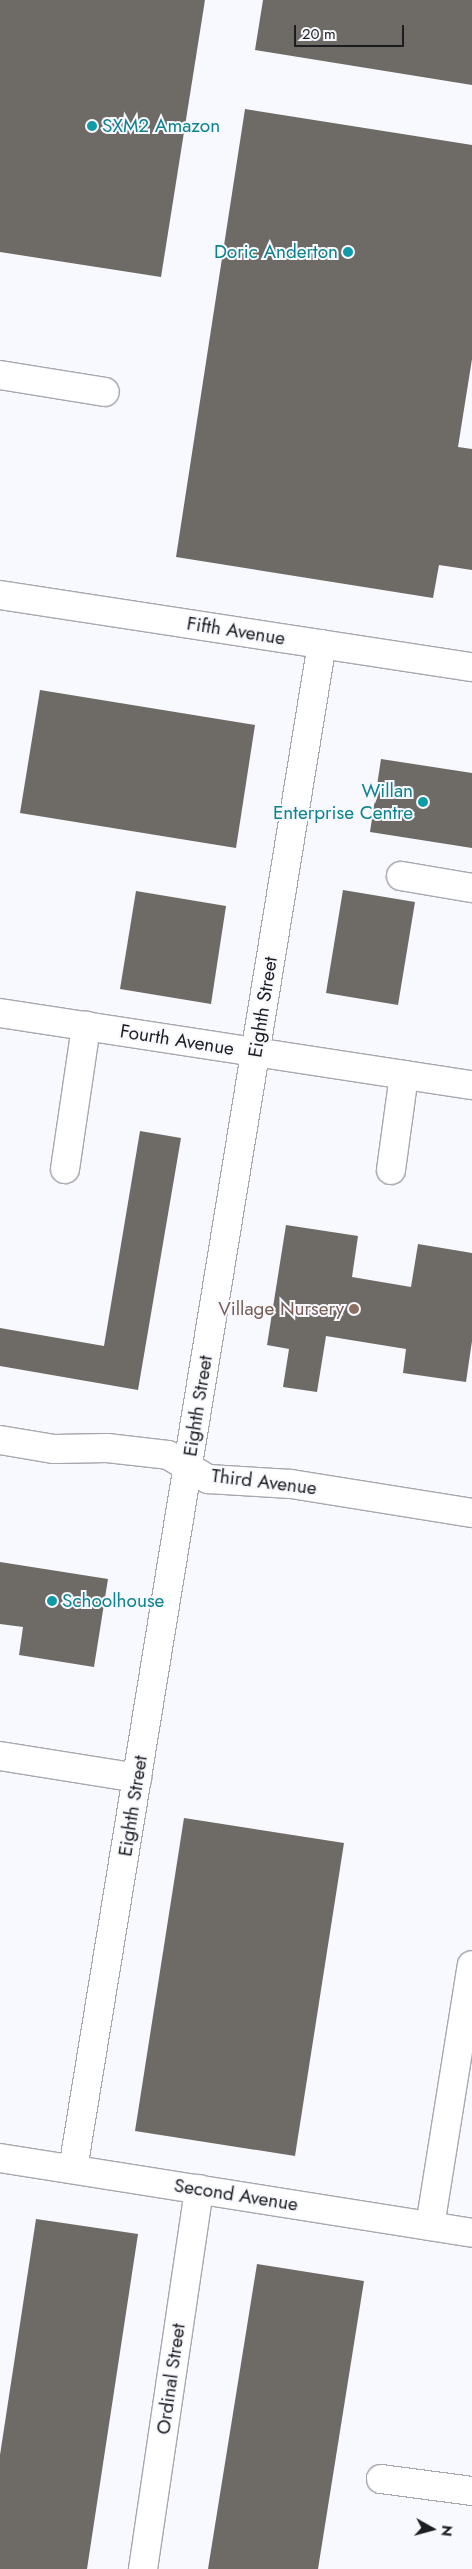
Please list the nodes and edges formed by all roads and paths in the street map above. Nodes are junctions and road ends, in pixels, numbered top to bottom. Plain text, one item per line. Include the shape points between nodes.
1 (0, 375) edge
2 (105, 392) dead end
3 (0, 595) edge
4 (322, 644) junction
5 (472, 667) edge
6 (401, 876) dead end
7 (472, 888) edge
8 (0, 1013) edge
9 (86, 1026) junction
10 (256, 1052) junction
11 (404, 1075) junction
12 (472, 1085) edge
13 (65, 1169) dead end
14 (390, 1170) dead end
15 (0, 1440) edge
16 (188, 1467) junction
17 (472, 1513) edge
18 (0, 1756) edge
19 (137, 1778) junction
20 (472, 1965) edge
21 (0, 2158) edge
22 (73, 2169) junction
23 (199, 2189) junction
24 (430, 2226) junction
25 (472, 2233) edge
26 (381, 2478) dead end
27 (472, 2492) edge
28 (143, 2569) edge

1 - 2 street
3 - 4 street, Fifth Avenue
4 - 5 street, Fifth Avenue
4 - 10 street, Eighth Street
6 - 7 street
8 - 9 street, Fourth Avenue
9 - 10 street, Fourth Avenue
9 - 13 street
10 - 11 street, Fourth Avenue
10 - 16 street, Eighth Street
11 - 12 street, Fourth Avenue
11 - 14 street
15 - 16 street, Third Avenue via 54,1448 107,1448 168,1456
16 - 17 street, Third Avenue via 208,1478 290,1484
16 - 19 street, Eighth Street
18 - 19 street
19 - 22 street, Eighth Street
20 - 24 street
21 - 22 street, Second Avenue
22 - 23 street, Second Avenue
23 - 24 street, Second Avenue
23 - 28 street, Ordinal Street
24 - 25 street, Second Avenue
26 - 27 street

